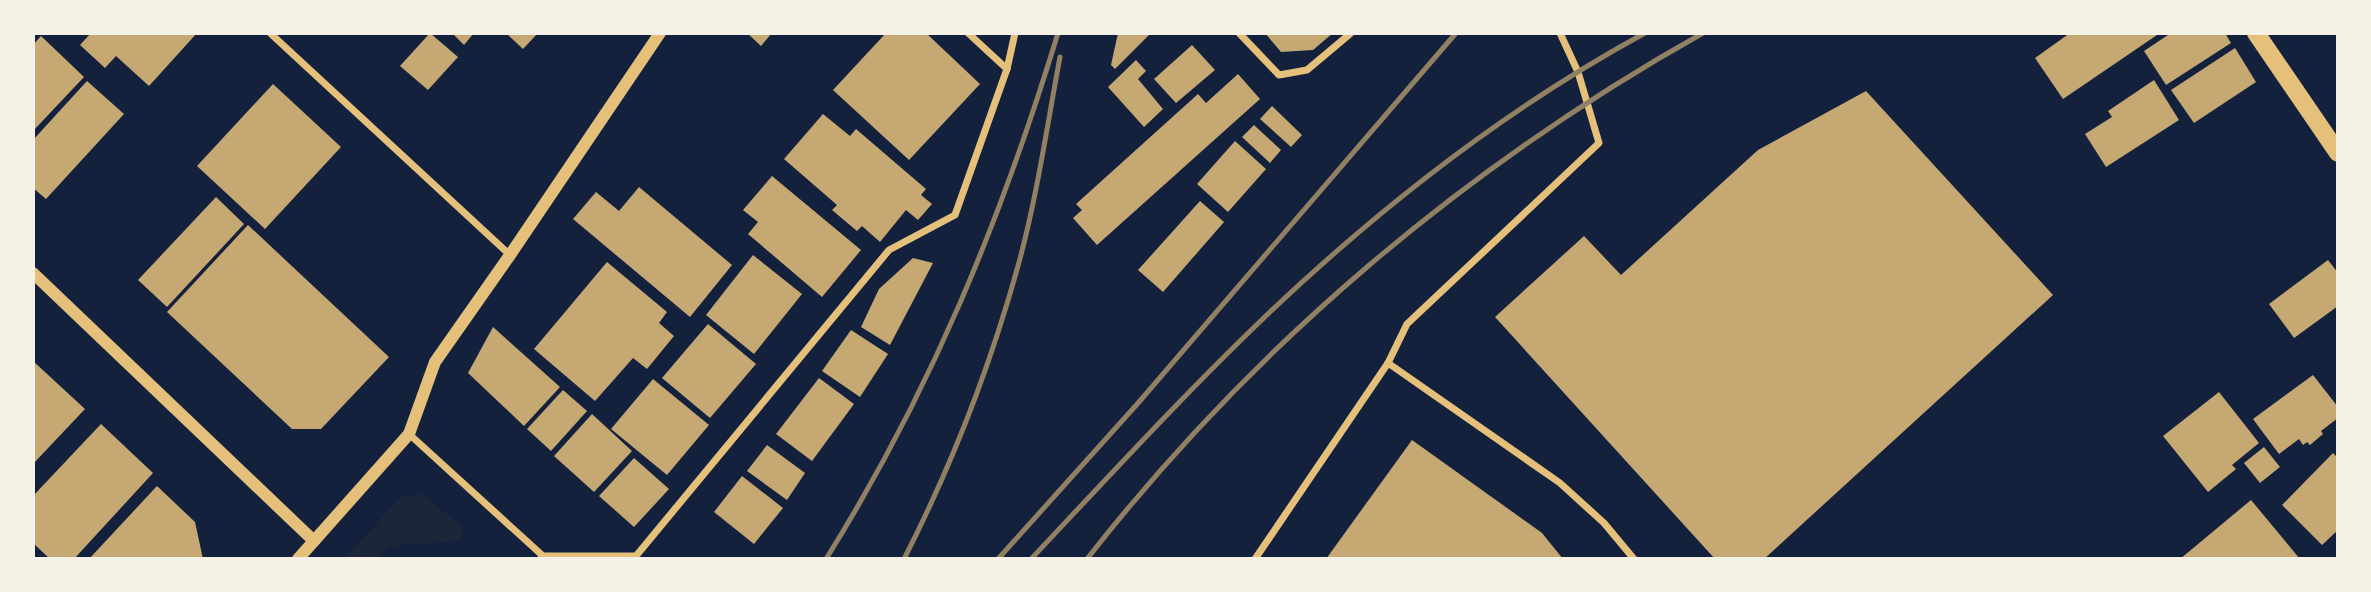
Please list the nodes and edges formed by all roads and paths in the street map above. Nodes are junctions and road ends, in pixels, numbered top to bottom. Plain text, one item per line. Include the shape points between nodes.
1 (270, 33) edge
2 (660, 33) edge
3 (968, 33) edge
4 (1015, 33) edge
5 (1239, 33) edge
6 (1351, 33) edge
7 (1560, 33) edge
8 (2256, 33) edge
9 (1007, 69) junction
10 (2338, 153) edge
11 (510, 255) junction
12 (33, 273) edge
13 (1388, 363) junction
14 (409, 434) junction
15 (314, 541) junction
16 (542, 557) edge
17 (298, 559) edge
18 (1255, 559) edge
19 (1634, 559) edge

1 - 11 street
2 - 11 street
3 - 9 street
4 - 9 street
5 - 6 street via 1279,75 1307,70
7 - 13 street via 1578,72 1599,143 1407,324
8 - 10 main road
9 - 16 street via 954,215 889,250 636,556
11 - 14 street via 435,362
12 - 15 street
13 - 18 street
13 - 19 street via 1560,483 1604,523
14 - 15 street
14 - 16 street
15 - 17 street

